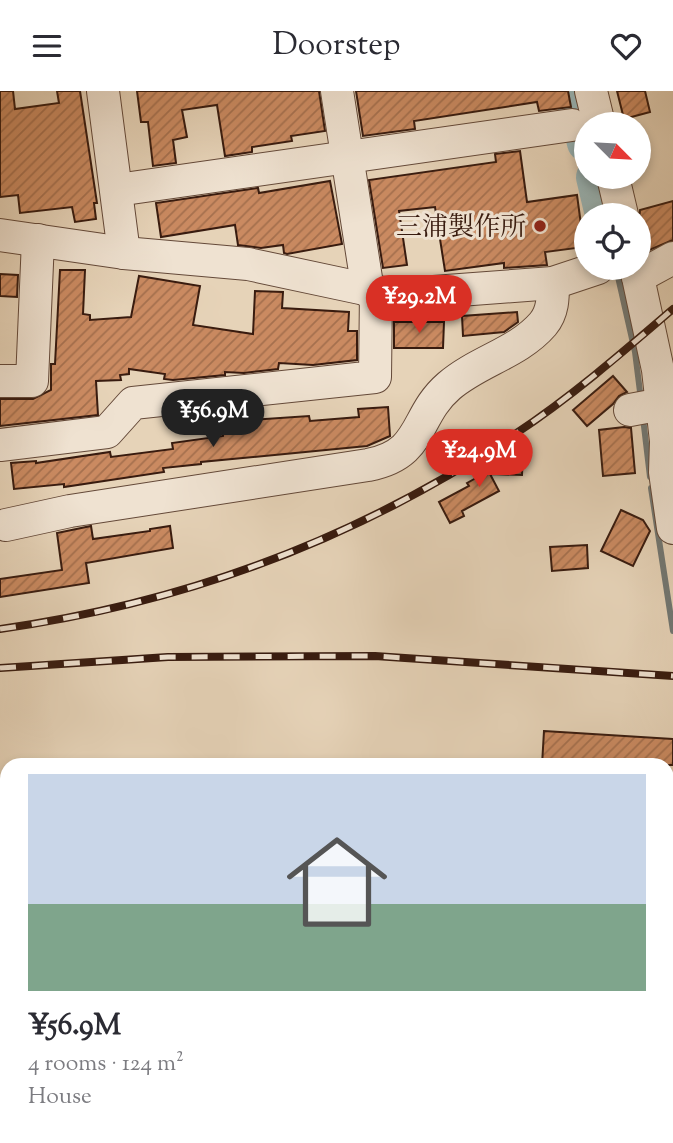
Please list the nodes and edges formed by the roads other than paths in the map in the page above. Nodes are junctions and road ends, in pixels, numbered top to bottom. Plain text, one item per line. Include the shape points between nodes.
1 (103, 91) edge
2 (337, 91) edge
3 (591, 91) edge
4 (587, 112) edge
5 (574, 126) edge
6 (346, 157) junction
7 (117, 190) junction
8 (0, 235) edge
9 (38, 240) junction
10 (124, 253) junction
11 (673, 258) edge
12 (651, 267) edge
13 (574, 276) edge
14 (639, 280) edge
15 (553, 283) junction
16 (372, 292) junction
17 (0, 381) edge
18 (670, 440) edge
19 (0, 445) edge
20 (6, 524) dead end
21 (673, 528) edge

1 - 7 street
2 - 6 street
3 - 4 street
5 - 6 street
6 - 7 street
6 - 16 street
7 - 10 street
8 - 9 street
9 - 10 street
9 - 17 street via 33,381
10 - 16 street via 248,264
11 - 12 street
13 - 15 street
14 - 18 street via 659,370 646,407
15 - 16 street via 393,295
15 - 20 street via 550,313 544,323 521,343 449,386 412,442 396,457
16 - 19 street via 375,377 133,403 107,432
18 - 21 street via 665,472 656,489

